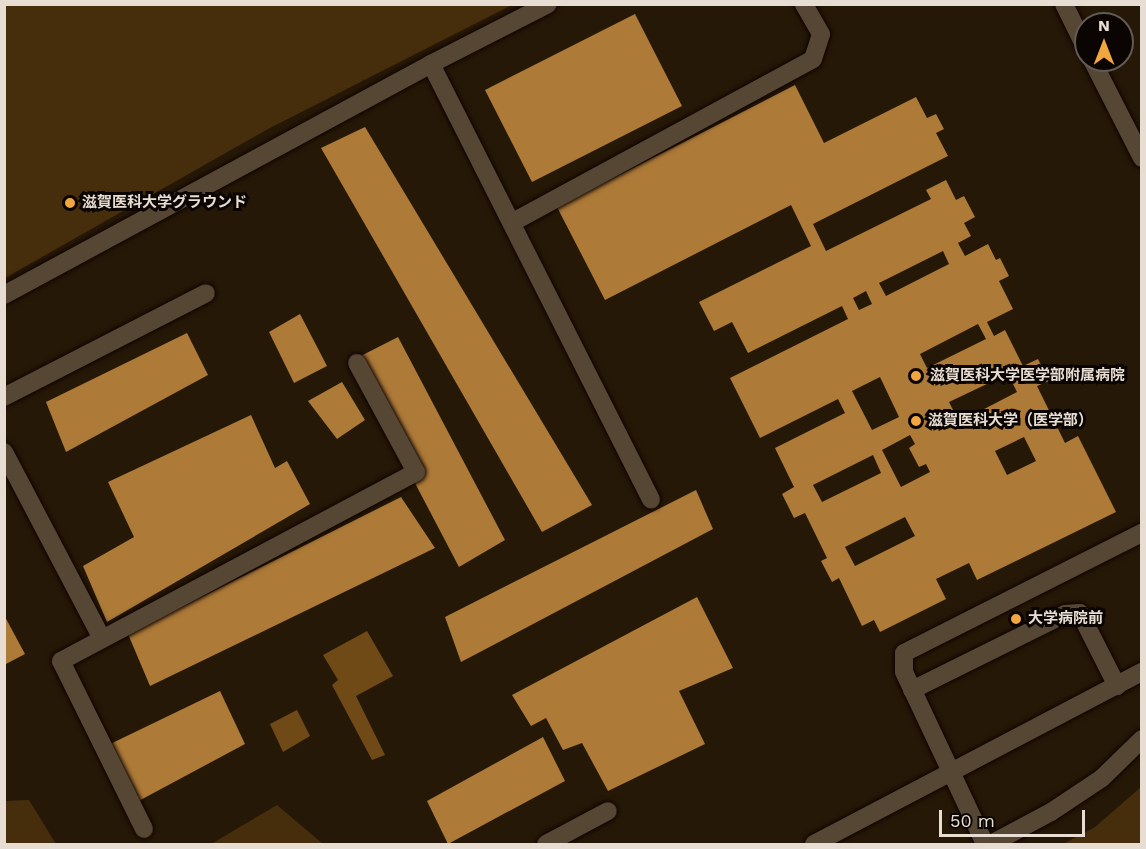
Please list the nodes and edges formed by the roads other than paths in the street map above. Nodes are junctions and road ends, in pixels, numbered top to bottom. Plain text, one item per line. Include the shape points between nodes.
1 (548, 4) edge
2 (804, 4) edge
3 (1064, 4) edge
4 (1074, 24) edge
5 (431, 64) junction
6 (1098, 72) edge
7 (1142, 158) edge
8 (513, 222) junction
9 (206, 293) dead end
10 (4, 295) edge
11 (357, 363) dead end
12 (4, 397) edge
13 (4, 452) edge
14 (651, 500) dead end
15 (1142, 533) edge
16 (102, 639) junction
17 (1142, 672) edge
18 (1117, 686) junction
19 (912, 690) junction
20 (1142, 739) edge
21 (951, 772) junction
22 (608, 811) dead end
23 (144, 829) dead end
24 (546, 844) edge
25 (814, 844) edge
26 (985, 844) edge
27 (991, 844) edge

1 - 5 street
2 - 8 street via 821,34 813,59
3 - 4 street
5 - 8 street
5 - 10 street
6 - 7 street
8 - 14 street
9 - 12 street
11 - 16 street via 416,472
13 - 16 street
15 - 19 street via 904,653 904,672
16 - 23 street via 61,661
17 - 18 street
18 - 19 street via 1080,613 1065,614
18 - 21 street
19 - 21 street
20 - 27 street via 1102,778 1051,812
21 - 25 street
21 - 26 street
22 - 24 street

